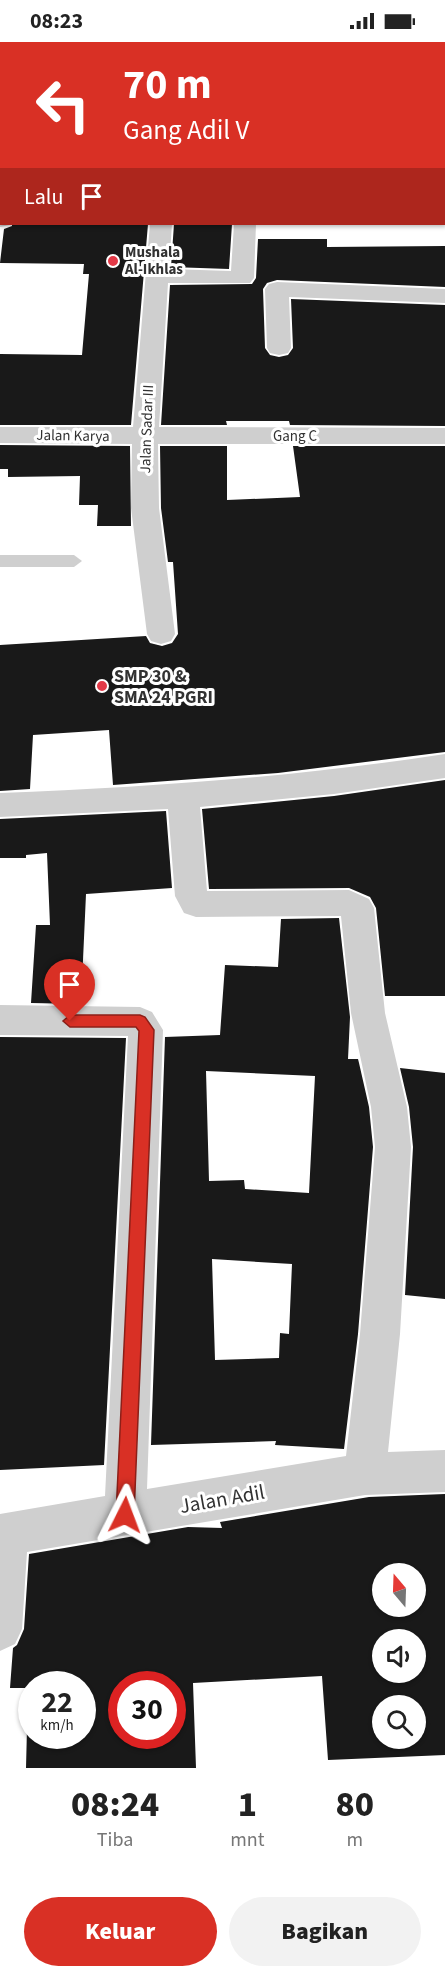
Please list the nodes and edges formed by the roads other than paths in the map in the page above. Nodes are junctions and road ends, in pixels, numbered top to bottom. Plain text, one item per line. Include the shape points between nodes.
1 (161, 225) edge
2 (245, 225) edge
3 (158, 276) junction
4 (445, 296) edge
5 (279, 348) dead end
6 (0, 435) edge
7 (445, 436) edge
8 (145, 437) junction
9 (0, 561) edge
10 (74, 561) dead end
11 (161, 634) dead end
12 (445, 766) edge
13 (183, 797) junction
14 (0, 805) edge
15 (0, 1020) edge
16 (445, 1472) edge
17 (366, 1474) junction
18 (125, 1515) junction
19 (4, 1535) edge
20 (0, 1629) edge

1 - 3 street, Jalan Sadar III
2 - 3 street via 242,278
3 - 8 street, Jalan Sadar III
4 - 5 street via 277,289
6 - 8 street, Jalan Karya
7 - 8 street, Gang C
8 - 11 street, Jalan Sadar III via 145,508
9 - 10 lane
12 - 13 street via 330,784
13 - 14 street
13 - 17 street via 191,896 196,904 349,903 357,908 368,1013 389,1107 393,1147
15 - 18 street via 140,1022 146,1030
16 - 17 street, Jalan Adil
17 - 18 street, Jalan Adil
18 - 19 street, Jalan Adil
19 - 20 street

